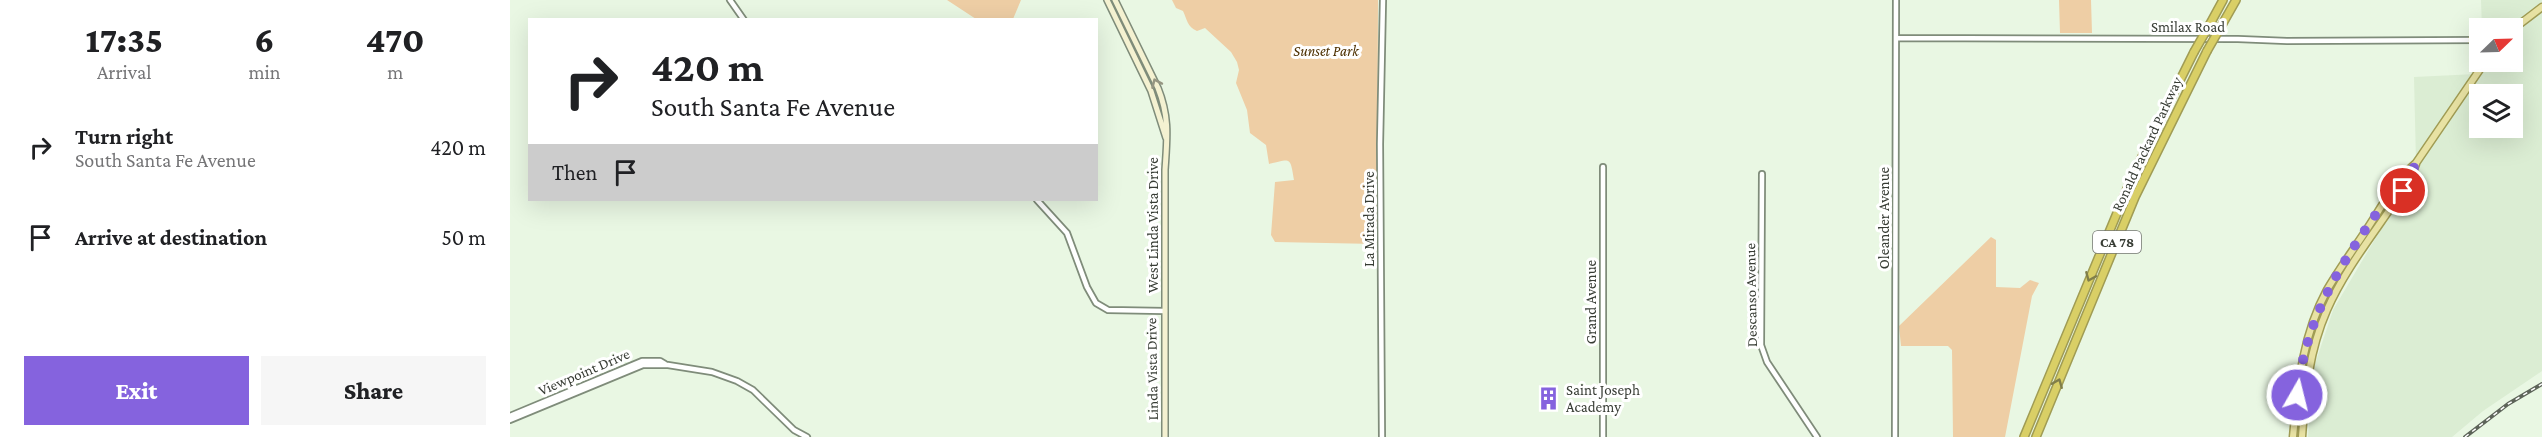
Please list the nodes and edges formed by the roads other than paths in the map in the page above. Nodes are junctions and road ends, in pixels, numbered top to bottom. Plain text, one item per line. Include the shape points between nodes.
1 (730, 0) edge
2 (1107, 0) edge
3 (1115, 0) edge
4 (1383, 0) edge
5 (1896, 0) edge
6 (2223, 0) edge
7 (2236, 0) edge
8 (2542, 7) edge
9 (743, 18) edge
10 (2523, 22) edge
11 (1896, 38) junction
12 (2469, 40) edge
13 (2477, 72) edge
14 (1167, 140) junction
15 (2416, 163) junction
16 (1603, 167) dead end
17 (1762, 174) dead end
18 (1038, 201) edge
19 (1165, 311) junction
20 (510, 418) edge
21 (2036, 436) edge
22 (807, 437) edge
23 (1165, 437) edge
24 (1382, 437) edge
25 (1603, 437) edge
26 (1816, 437) edge
27 (1895, 437) edge
28 (2024, 437) edge
29 (2293, 437) edge
30 (2302, 437) edge

1 - 9 street
2 - 14 main road, West Linda Vista Drive via 1157,105
14 -> 3 main road, West Linda Vista Drive via 1164,103
4 - 24 street, La Mirada Drive
5 - 11 street, Oleander Avenue
6 -> 28 highway, Ronald Packard Parkway / CA 78, bridge via 2132,177
21 -> 7 highway, Ronald Packard Parkway / CA 78, bridge via 2135,197
8 - 10 main road
11 - 12 street, Smilax Road
11 - 27 street, Oleander Avenue
13 - 15 main road
14 - 19 main road, West Linda Vista Drive
15 - 29 main road via 2382,206 2319,308 2301,363
15 - 30 main road via 2403,191 2370,237 2327,310 2311,358
16 - 25 street, Grand Avenue
17 - 26 street, Descanso Avenue via 1761,345 1767,363
18 - 19 street, Linda Vista Drive via 1071,238 1096,303 1108,310
19 - 23 main road, Linda Vista Drive
20 - 22 street, Viewpoint Drive via 643,365 668,365 712,372 737,381

